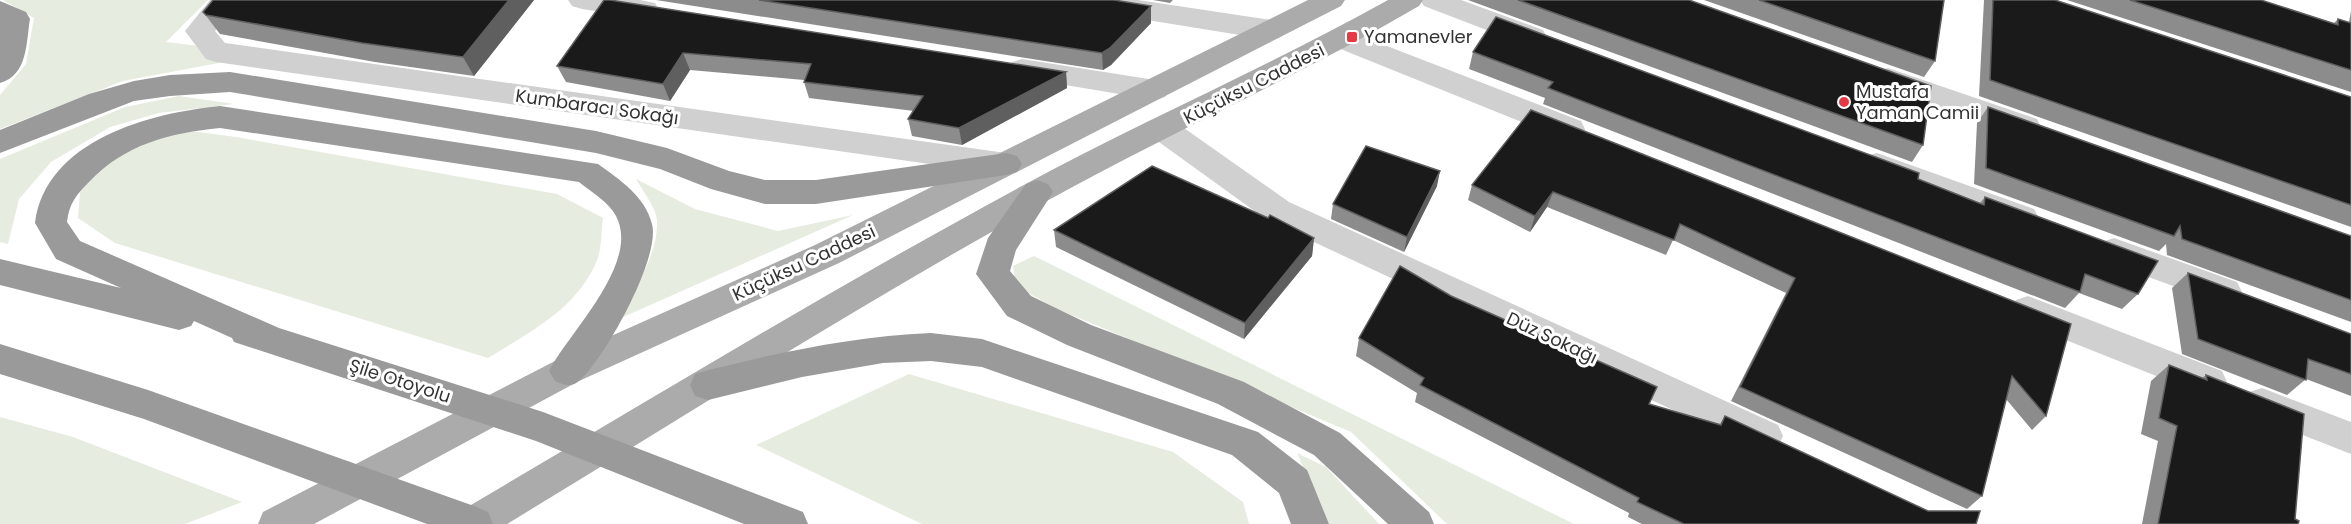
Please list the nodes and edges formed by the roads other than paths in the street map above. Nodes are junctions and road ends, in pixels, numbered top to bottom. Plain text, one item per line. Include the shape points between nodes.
1 (225, 0) edge
2 (582, 0) edge
3 (1079, 0) edge
4 (1331, 0) edge
5 (1409, 0) edge
6 (1434, 0) edge
7 (0, 10) edge
8 (675, 15) edge
9 (1271, 30) junction
10 (1343, 39) junction
11 (1557, 45) edge
12 (991, 64) edge
13 (1859, 67) edge
14 (0, 73) edge
15 (1155, 90) junction
16 (1163, 129) junction
17 (2049, 135) edge
18 (1598, 140) edge
19 (0, 142) edge
20 (1848, 153) edge
21 (1006, 164) junction
22 (1037, 192) junction
23 (2049, 227) edge
24 (2083, 240) edge
25 (0, 272) edge
26 (1996, 298) edge
27 (2250, 302) edge
28 (267, 338) junction
29 (0, 359) edge
30 (567, 371) junction
31 (0, 382) edge
32 (708, 385) junction
33 (148, 405) junction
34 (2351, 438) edge
35 (1793, 449) edge
36 (277, 524) edge
37 (473, 524) edge
38 (789, 524) edge
39 (1310, 524) edge
40 (1415, 524) edge

1 - 21 street, Kumbaracı Sokağı via 199,31 216,52
2 - 8 street
3 - 9 street
4 - 9 main road, Küçüksu Caddesi
5 - 10 main road, Küçüksu Caddesi
6 - 11 street
7 - 14 highway via 16,19 9,65
9 - 15 main road, Küçüksu Caddesi
10 - 16 main road, Küçüksu Caddesi
10 - 18 street
12 - 15 street
13 - 17 street
15 - 21 main road, Küçüksu Caddesi
16 - 22 main road, Küçüksu Caddesi
16 - 35 street, Düz Sokağı via 1278,211
19 - 21 highway via 133,91 230,82 596,142 667,159 722,181 765,192 816,192
20 - 23 street
21 - 30 main road, Küçüksu Caddesi via 827,254
22 - 32 main road, Küçüksu Caddesi
22 - 40 highway via 1000,247 993,274 1019,306 1079,335 1231,393 1328,444
24 - 27 street
25 - 28 highway, Şile Otoyolu
26 - 34 street
28 - 30 highway via 68,250 51,223 56,198 83,166 117,141 158,126 220,117 587,172 630,209 639,234 610,310
28 - 38 highway, Şile Otoyolu via 543,428
29 - 33 highway
30 - 36 main road, Küçüksu Caddesi
31 - 33 highway
32 - 37 main road, Küçüksu Caddesi
32 - 39 highway via 802,362 883,350 931,346 982,353 1245,443 1294,482
33 - 37 highway

